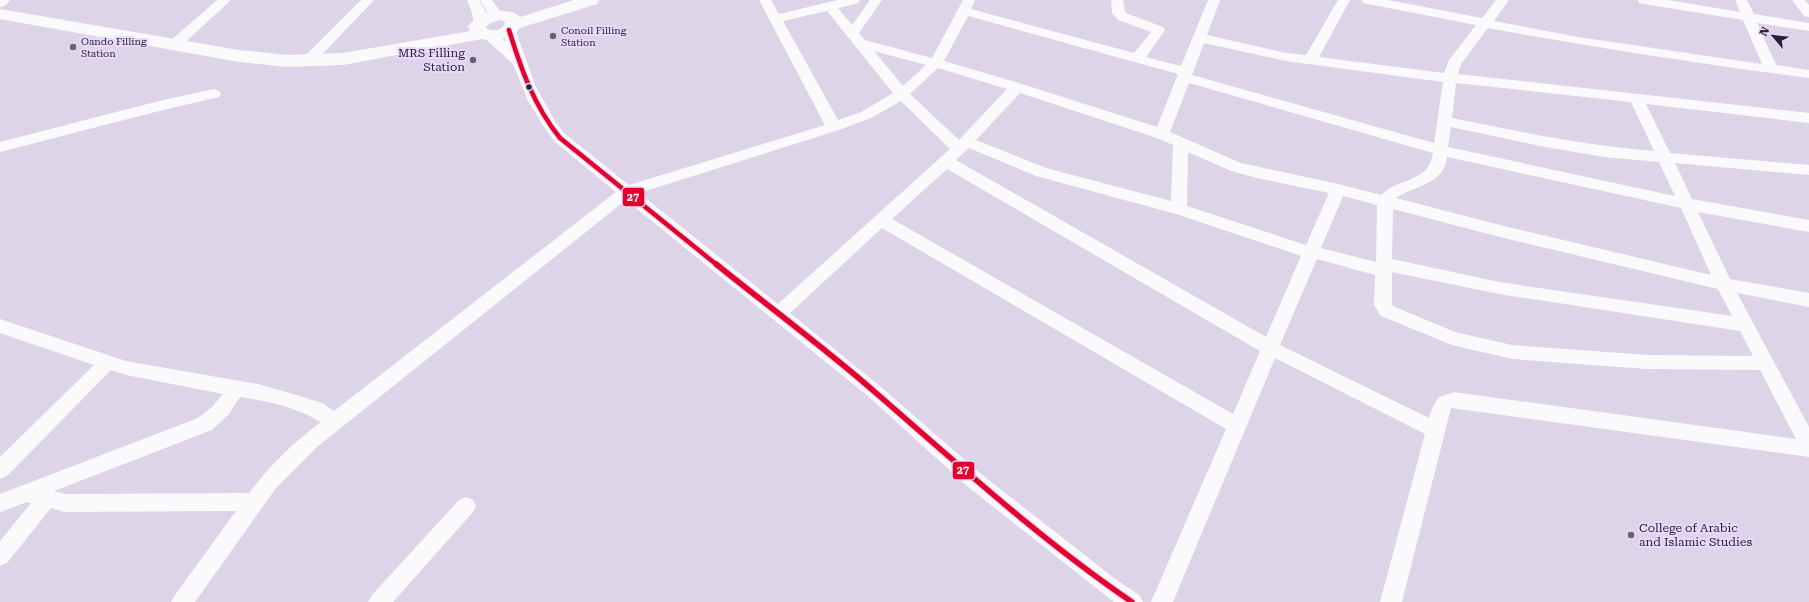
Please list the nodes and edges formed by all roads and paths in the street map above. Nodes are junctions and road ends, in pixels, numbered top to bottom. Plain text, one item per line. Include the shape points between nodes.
1 (4, 0) edge
2 (225, 0) edge
3 (368, 0) edge
4 (474, 0) edge
5 (581, 0) edge
6 (591, 0) edge
7 (765, 0) edge
8 (854, 0) edge
9 (876, 0) edge
10 (1117, 0) edge
11 (1214, 0) edge
12 (1344, 0) edge
13 (1368, 0) edge
14 (1503, 0) edge
15 (1644, 0) edge
16 (1741, 0) edge
17 (1798, 0) edge
18 (0, 3) edge
19 (830, 6) junction
20 (967, 6) edge
21 (1809, 13) edge
22 (0, 14) edge
23 (17, 16) junction
24 (1750, 17) junction
25 (777, 19) junction
26 (506, 22) junction
27 (1486, 24) junction
28 (1809, 27) edge
29 (0, 28) edge
30 (482, 30) junction
31 (857, 38) junction
32 (1200, 38) junction
33 (174, 45) junction
34 (1137, 59) junction
35 (1311, 59) junction
36 (308, 61) junction
37 (518, 62) junction
38 (936, 63) junction
39 (1771, 69) junction
40 (1809, 74) edge
41 (1185, 75) junction
42 (1450, 78) junction
43 (1016, 87) junction
44 (214, 94) dead end
45 (902, 94) junction
46 (1637, 99) junction
47 (1809, 118) edge
48 (1444, 121) junction
49 (834, 127) junction
50 (1162, 134) junction
51 (1181, 143) junction
52 (963, 145) junction
53 (0, 147) edge
54 (1440, 150) junction
55 (1664, 157) junction
56 (945, 161) junction
57 (1809, 170) edge
58 (1338, 189) junction
59 (626, 192) junction
60 (1385, 200) junction
61 (1686, 204) junction
62 (1179, 209) junction
63 (881, 220) junction
64 (1809, 226) edge
65 (1311, 252) junction
66 (1384, 268) junction
67 (1724, 284) junction
68 (1808, 301) edge
69 (779, 313) junction
70 (1745, 325) junction
71 (0, 326) edge
72 (1270, 348) junction
73 (108, 362) junction
74 (1765, 363) junction
75 (235, 390) junction
76 (335, 421) junction
77 (1236, 426) junction
78 (1435, 430) junction
79 (1809, 445) edge
80 (1809, 449) edge
81 (0, 470) edge
82 (27, 493) junction
83 (47, 500) junction
84 (0, 502) edge
85 (254, 502) junction
86 (466, 506) dead end
87 (0, 556) edge
88 (185, 601) edge
89 (379, 602) edge
90 (1132, 602) edge
91 (1162, 602) edge
92 (1391, 602) edge

1 - 18 street
2 - 33 street
3 - 36 street
4 - 26 street
4 - 30 street
5 - 26 highway
6 - 26 highway
7 - 25 street
8 - 19 street
9 - 31 street
10 - 34 street via 1119,13 1123,17 1158,30
11 - 32 street
12 - 35 street
13 - 27 street
14 - 27 street
15 - 24 street
16 - 24 street
17 - 21 street
19 - 25 street
19 - 31 street
20 - 34 street
20 - 38 street
22 - 23 highway
23 - 29 highway
23 - 33 highway
24 - 28 street
24 - 39 street
25 - 49 street
26 - 30 highway via 490,16
26 - 37 street
27 - 39 street via 1578,41
27 - 42 street via 1454,63
30 - 36 highway via 343,59
30 - 37 street
31 - 38 street
31 - 45 street
32 - 35 street via 1286,57
32 - 41 street
33 - 36 highway via 260,59
34 - 41 street
35 - 42 street
37 - 59 street via 546,123 560,138
38 - 43 street
38 - 45 street
39 - 40 street
41 - 50 street
41 - 54 street
42 - 46 street
42 - 48 street
43 - 50 street
43 - 52 street
44 - 53 street
45 - 49 street via 866,115
45 - 52 street
46 - 47 street
46 - 55 street
48 - 54 street
48 - 55 street via 1604,152
49 - 59 street
50 - 51 street
51 - 58 street via 1236,167
51 - 62 street
52 - 56 street
52 - 62 street via 1041,172
54 - 60 street via 1435,172 1426,180 1390,194
54 - 61 street
55 - 57 street
55 - 61 street
56 - 63 street
56 - 72 street
58 - 60 street
58 - 65 street
59 - 69 street
59 - 76 street
60 - 66 street
60 - 67 street via 1500,231
61 - 64 street
61 - 67 street
62 - 65 street
63 - 69 street
63 - 77 street
65 - 66 street
65 - 72 street
66 - 70 street
66 - 74 street via 1383,305 1387,311 1460,339 1512,352 1647,362
67 - 68 street
67 - 70 street
69 - 90 street via 876,392 974,480
70 - 74 street
71 - 73 street
72 - 77 street
72 - 78 street
73 - 75 street
73 - 81 street
74 - 79 street
75 - 76 street via 258,392 294,401 316,409
75 - 82 street via 220,414 205,424
76 - 85 street via 291,459
77 - 91 street
78 - 80 street via 1441,408 1445,402 1454,400
78 - 92 street
82 - 83 street
82 - 84 street
83 - 85 street via 65,503
83 - 87 street
85 - 88 street
86 - 89 street

